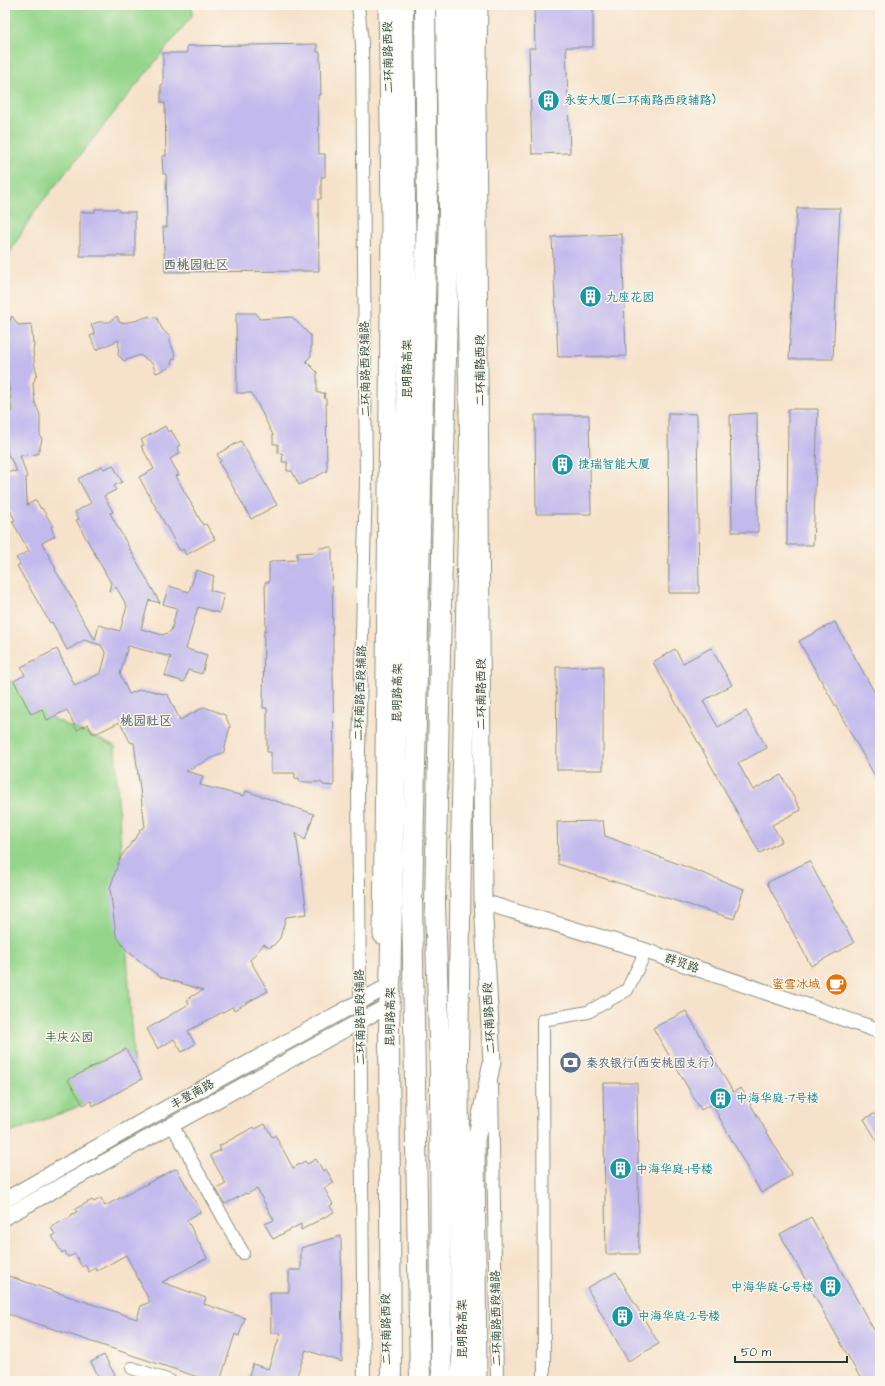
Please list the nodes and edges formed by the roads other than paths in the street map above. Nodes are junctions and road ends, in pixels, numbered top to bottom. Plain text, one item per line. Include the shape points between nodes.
1 (358, 5) edge
2 (387, 5) edge
3 (403, 5) edge
4 (426, 5) edge
5 (446, 5) edge
6 (466, 5) edge
7 (479, 5) edge
8 (483, 902) junction
9 (646, 951) junction
10 (381, 990) junction
11 (359, 1002) junction
12 (382, 1009) junction
13 (360, 1021) junction
14 (880, 1031) edge
15 (492, 1062) junction
16 (172, 1125) junction
17 (5, 1200) edge
18 (5, 1217) edge
19 (243, 1253) dead end
20 (462, 1320) junction
21 (132, 1368) dead end
22 (442, 1372) edge
23 (170, 1381) edge
24 (364, 1381) edge
25 (387, 1381) edge
26 (391, 1381) edge
27 (420, 1381) edge
28 (462, 1381) edge
29 (468, 1381) edge
30 (478, 1381) edge
31 (497, 1381) edge
32 (544, 1381) edge

1 - 11 street, 二环南路西段辅路 via 362,43 366,472 358,788
2 - 10 main road, 二环南路西段 via 390,228
3 - 26 highway, 昆明路高架 via 407,392 389,1031
4 - 27 highway via 427,208 412,902
5 - 22 highway via 449,208 435,904 440,1072
6 - 20 highway, 昆明路高架 via 470,434 459,1039
7 - 8 main road, 二环南路西段 via 477,103
8 - 9 street, 群贤路
8 - 15 main road, 二环南路西段
9 - 14 street, 群贤路
9 - 32 street via 627,990 588,1012 543,1020
10 - 11 street, 丰登南路
10 - 12 main road, 二环南路西段
11 - 13 street, 二环南路西段辅路
11 - 17 street, 丰登南路
12 - 13 street, 丰登南路
12 - 25 main road, 二环南路西段
13 - 16 street, 丰登南路
13 - 24 street, 二环南路西段辅路
15 - 30 main road, 二环南路西段 via 476,1140
15 - 31 street, 二环南路西段辅路
16 - 18 street, 丰登南路
16 - 19 street
20 - 28 highway, 昆明路高架
20 - 29 highway
21 - 23 street

